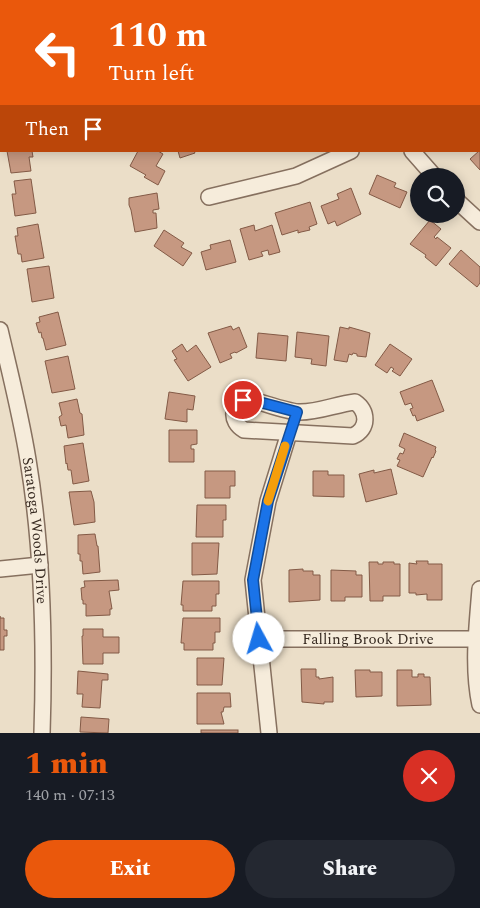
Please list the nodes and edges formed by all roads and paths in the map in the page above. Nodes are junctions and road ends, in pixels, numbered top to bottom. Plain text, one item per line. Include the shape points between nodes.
1 (349, 152) edge
2 (413, 152) edge
3 (427, 168) edge
4 (209, 197) dead end
5 (465, 208) edge
6 (480, 222) edge
7 (0, 330) edge
8 (2, 348) edge
9 (297, 412) junction
10 (290, 433) junction
11 (40, 565) junction
12 (0, 569) edge
13 (480, 589) edge
14 (478, 633) edge
15 (259, 639) junction
16 (478, 670) edge
17 (480, 705) edge
18 (42, 733) edge
19 (269, 733) edge

1 - 4 street via 296,176
2 - 3 street
5 - 6 street
7 - 8 street, Saratoga Woods Drive
8 - 11 street, Saratoga Woods Drive via 28,462
9 - 10 lane
9 - 10 street via 248,399 235,408 236,424 244,430
9 - 10 street via 355,402 364,411 365,423 353,436
10 - 15 street via 268,501 253,580
11 - 12 street
11 - 18 street, Saratoga Woods Drive via 44,669
13 - 14 street
14 - 15 street, Falling Brook Drive
14 - 16 street
15 - 19 street
16 - 17 street

